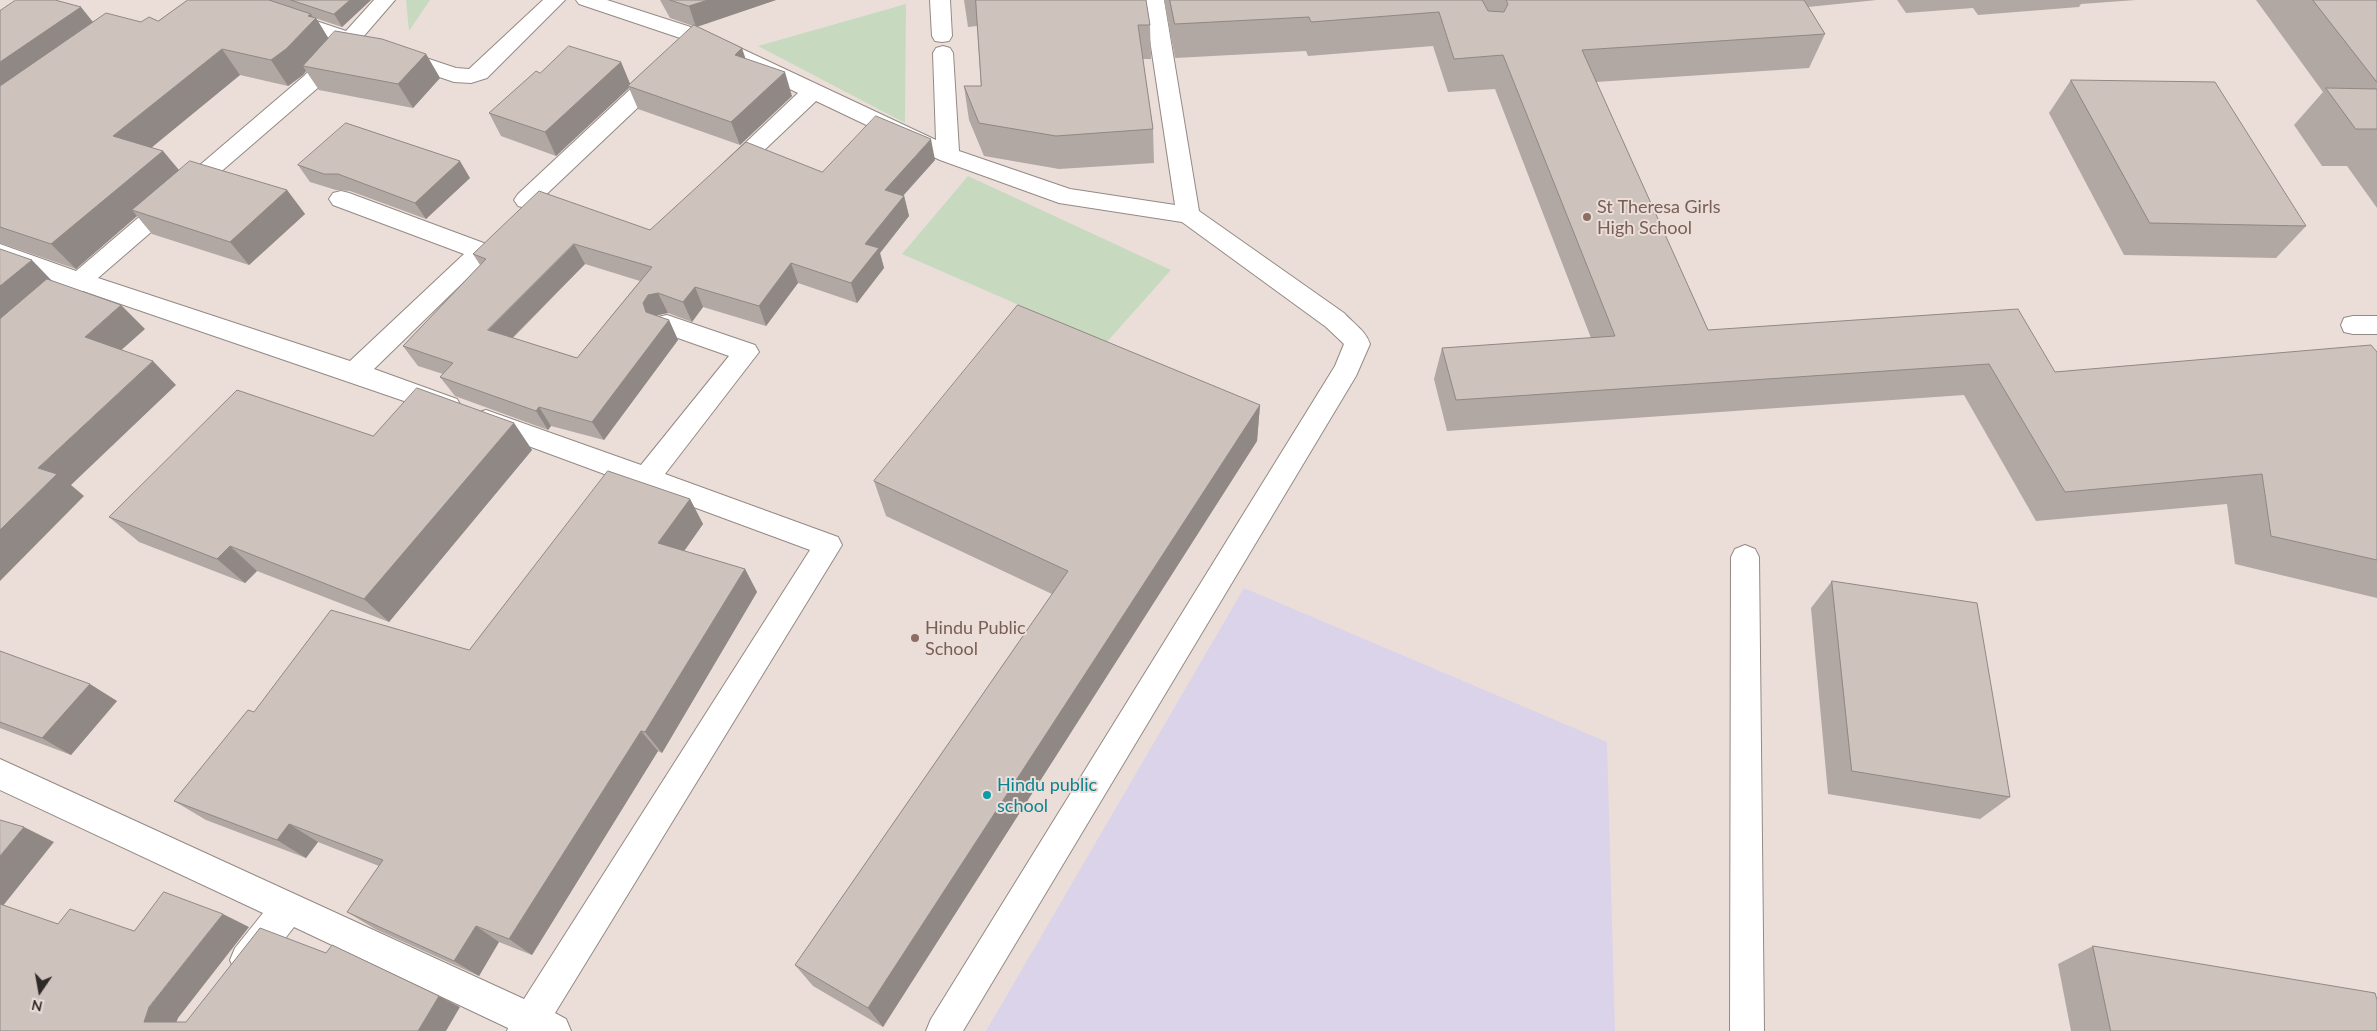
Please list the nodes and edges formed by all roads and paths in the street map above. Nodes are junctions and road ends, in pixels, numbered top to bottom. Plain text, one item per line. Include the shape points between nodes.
1 (385, 0) edge
2 (554, 0) edge
3 (586, 0) edge
4 (940, 0) edge
5 (1154, 0) edge
6 (267, 11) edge
7 (350, 39) junction
8 (687, 49) junction
9 (813, 91) junction
10 (948, 155) junction
11 (717, 183) edge
12 (341, 199) dead end
13 (526, 200) edge
14 (1188, 215) junction
15 (0, 253) edge
16 (79, 282) junction
17 (50, 306) edge
18 (667, 324) edge
19 (355, 372) junction
20 (646, 478) junction
21 (1744, 557) dead end
22 (1, 775) edge
23 (289, 907) junction
24 (228, 984) edge
25 (537, 1027) edge
26 (943, 1031) edge
27 (1747, 1031) edge

1 - 7 street
2 - 7 street via 479,73 471,76 454,75
3 - 8 street
4 - 10 street
5 - 14 street
6 - 7 street
7 - 16 street via 312,81
8 - 9 street
8 - 13 street
9 - 10 street
9 - 11 street
10 - 14 street via 1067,197
12 - 19 street via 481,251
14 - 26 street via 1335,320 1357,344 1347,369
15 - 16 street
16 - 17 street
16 - 19 street
18 - 20 street via 746,352
19 - 20 street
20 - 25 street via 828,544
21 - 27 street
22 - 23 street
23 - 24 street
23 - 25 street

